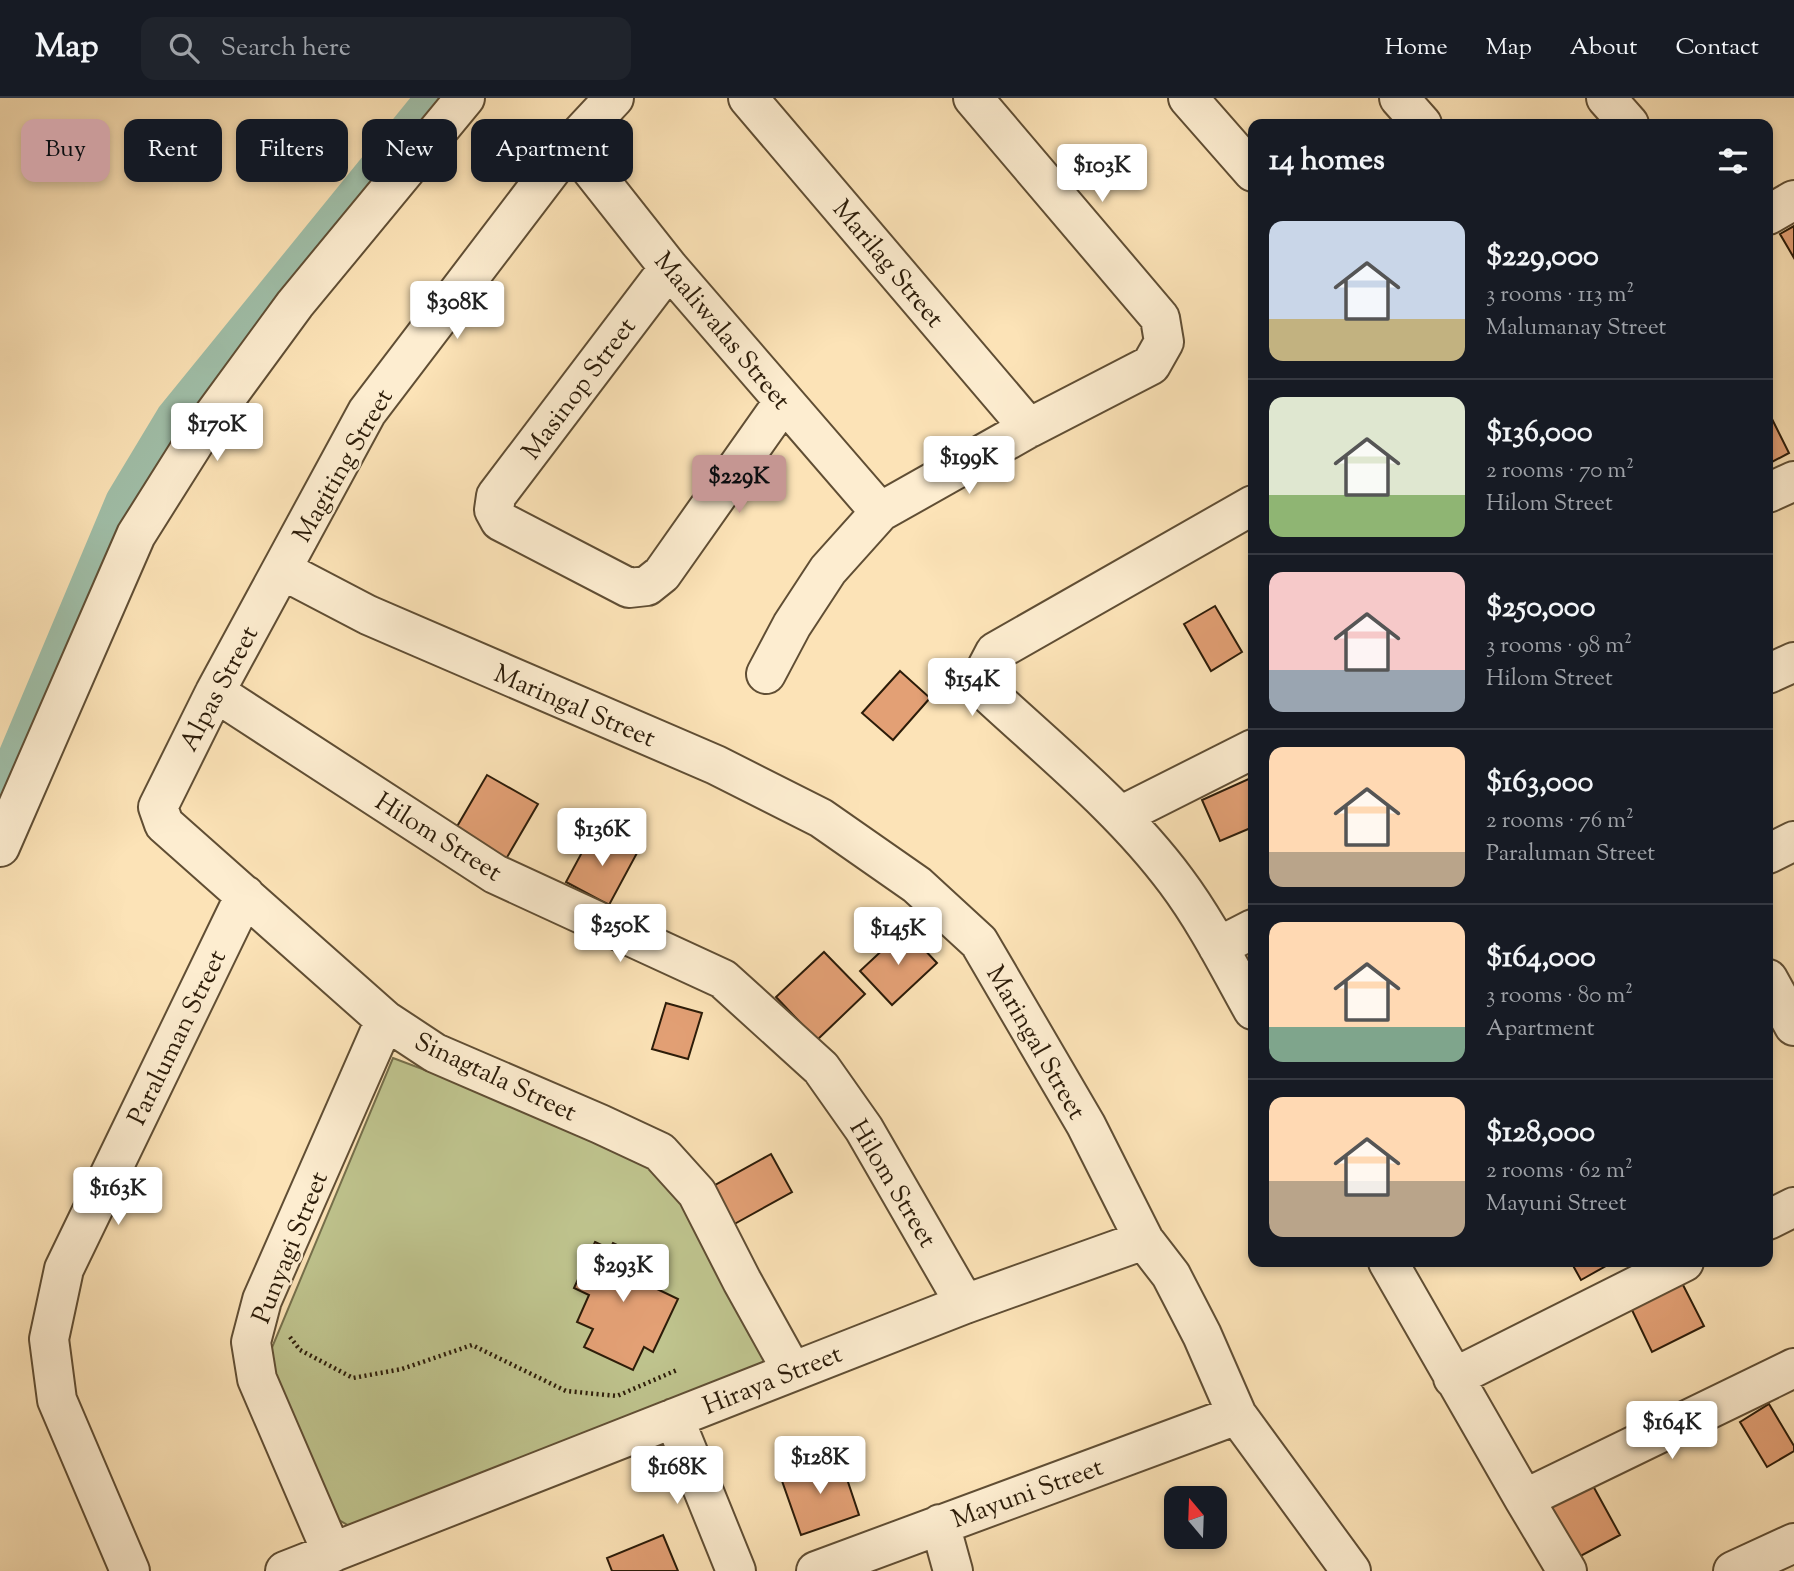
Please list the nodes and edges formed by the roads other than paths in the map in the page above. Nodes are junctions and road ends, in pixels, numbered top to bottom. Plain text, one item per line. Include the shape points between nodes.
1 (465, 98) edge
2 (614, 98) edge
3 (748, 98) edge
4 (972, 98) edge
5 (1188, 98) edge
6 (1399, 98) edge
7 (1606, 98) edge
8 (594, 119) edge
9 (1418, 119) edge
10 (1625, 119) edge
11 (1248, 166) edge
12 (541, 182) edge
13 (601, 182) edge
14 (1794, 200) edge
15 (1773, 212) edge
16 (669, 268) junction
17 (784, 401) junction
18 (1029, 428) junction
19 (1794, 481) edge
20 (1773, 492) edge
21 (1248, 508) edge
22 (880, 512) junction
23 (282, 570) junction
24 (1794, 662) edge
25 (1773, 672) edge
26 (766, 674) dead end
27 (215, 692) junction
28 (1248, 752) edge
29 (158, 807) joint
30 (1120, 816) junction
31 (1794, 841) edge
32 (0, 847) edge
33 (1773, 852) edge
34 (245, 895) junction
35 (1248, 932) edge
36 (1218, 947) junction
37 (1773, 988) edge
38 (1248, 1001) edge
39 (385, 1020) junction
40 (1794, 1026) edge
41 (1794, 1032) edge
42 (1773, 1042) edge
43 (1794, 1207) edge
44 (1773, 1218) edge
45 (1144, 1240) junction
46 (1391, 1267) edge
47 (1674, 1267) edge
48 (965, 1304) junction
49 (1794, 1368) edge
50 (792, 1371) junction
51 (1453, 1378) junction
52 (1237, 1415) junction
53 (674, 1418) junction
54 (1524, 1499) junction
55 (940, 1524) junction
56 (1794, 1543) edge
57 (332, 1553) junction
58 (130, 1571) edge
59 (285, 1571) edge
60 (736, 1571) edge
61 (816, 1571) edge
62 (953, 1571) edge
63 (1351, 1571) edge
64 (1567, 1571) edge
65 (1733, 1571) edge

1 - 32 street via 295,304 199,435 136,535
2 - 8 street, Magiting Street
3 - 18 street, Marilag Street
4 - 18 street via 1160,318 1164,342 1151,365
5 - 11 street
6 - 9 street
7 - 10 street
12 - 23 street, Magiting Street via 367,412
13 - 16 street, Maaliwalas Street
14 - 15 street
16 - 17 street, Maaliwalas Street
16 - 17 street, Masinop Street via 496,496 494,510 500,521 629,588 648,586 662,574
17 - 22 street, Maaliwalas Street
18 - 22 street
19 - 20 street
21 - 30 street via 995,652 984,673 990,695
22 - 26 street via 828,570
23 - 27 street, Alpas Street
23 - 45 street, Maringal Street via 368,615 716,765 821,818 917,885 979,942 1086,1125
24 - 25 street
27 - 29 street, Alpas Street
27 - 48 street, Hilom Street via 495,874 723,979 821,1068 864,1129
28 - 30 street
29 - 34 street, Sinagtala Street via 164,824
30 - 36 street via 1176,881
31 - 33 street
34 - 39 street, Sinagtala Street
34 - 58 street, Paraluman Street via 64,1269 49,1339 57,1400
35 - 36 street
36 - 38 street
37 - 40 street
39 - 50 street, Sinagtala Street via 435,1053 660,1152 697,1193
39 - 57 street, Punyagi Street via 262,1300 251,1342 257,1379
41 - 42 street
43 - 44 street
45 - 48 street, Hiraya Street
45 - 52 street, Maringal Street via 1171,1275
46 - 51 street
47 - 51 street
48 - 50 street, Hiraya Street
49 - 54 street
50 - 53 street, Hiraya Street
51 - 54 street
52 - 55 street, Mayuni Street
52 - 63 street, Maringal Street
53 - 57 street, Hiraya Street
53 - 60 street
54 - 64 street
55 - 61 street, Mayuni Street
55 - 62 street
56 - 65 street
57 - 59 street, Hiraya Street

